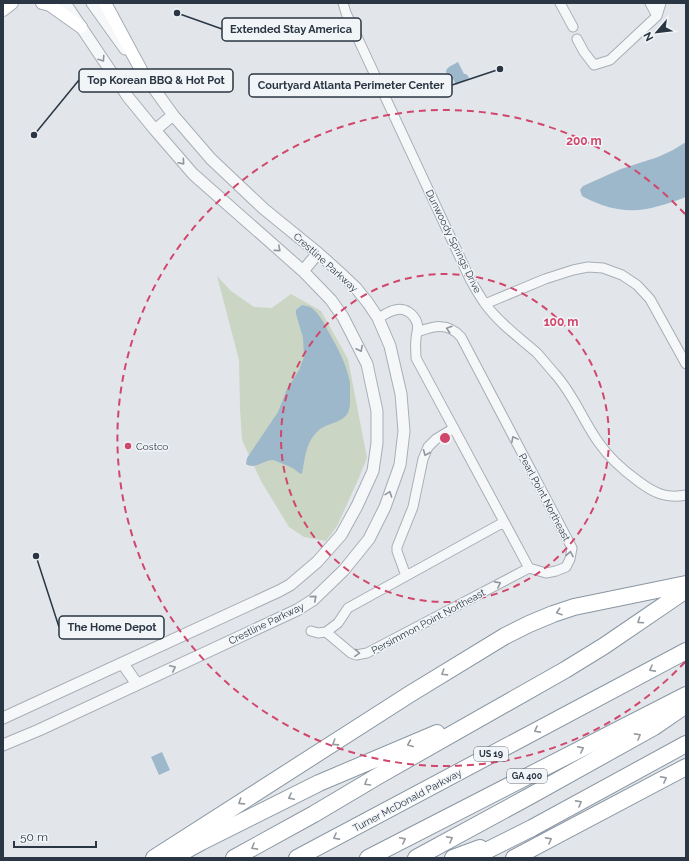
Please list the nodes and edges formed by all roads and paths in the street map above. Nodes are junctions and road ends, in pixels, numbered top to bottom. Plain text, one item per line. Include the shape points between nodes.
1 (12, 3) edge
2 (42, 3) edge
3 (65, 3) edge
4 (92, 3) edge
5 (105, 3) edge
6 (343, 3) edge
7 (560, 3) edge
8 (650, 3) edge
9 (661, 3) edge
10 (3, 10) edge
11 (657, 16) junction
12 (81, 27) junction
13 (573, 27) dead end
14 (577, 39) dead end
15 (146, 79) junction
16 (173, 115) junction
17 (155, 130) junction
18 (318, 253) junction
19 (303, 271) junction
20 (485, 304) junction
21 (378, 318) junction
22 (417, 332) junction
23 (686, 364) edge
24 (454, 428) junction
25 (686, 495) edge
26 (504, 522) junction
27 (529, 568) junction
28 (406, 576) junction
29 (686, 584) edge
30 (686, 590) edge
31 (311, 631) dead end
32 (326, 632) junction
33 (686, 651) edge
34 (123, 664) junction
35 (137, 684) junction
36 (686, 695) edge
37 (686, 705) edge
38 (498, 708) junction
39 (3, 718) edge
40 (686, 744) edge
41 (3, 745) edge
42 (686, 766) edge
43 (532, 828) junction
44 (154, 858) edge
45 (172, 858) edge
46 (234, 858) edge
47 (297, 858) edge
48 (368, 858) edge
49 (416, 858) edge
50 (453, 858) edge
51 (472, 858) edge
52 (514, 858) edge

1 - 10 main road
2 - 12 main road
3 - 12 street
4 - 15 street, Crestline Parkway
5 - 15 main road
6 - 20 street, Dunwoody Springs Drive via 467,272
7 - 13 street
8 - 11 street
9 - 11 street
11 - 14 street via 610,60 594,65
12 -> 17 street via 128,97
15 - 16 street, Crestline Parkway
16 - 17 street
16 - 18 street, Crestline Parkway via 211,159
17 -> 19 street via 193,174
18 - 19 street
18 - 21 street, Crestline Parkway via 356,288
19 -> 34 street via 331,300 343,317 367,364 377,411 377,443 372,471 357,506 340,535 317,562 290,585
20 - 23 street via 573,270 603,268 622,275 637,285 650,300
20 - 25 street, Dunwoody Springs Drive via 557,375 599,443 621,469 657,494 675,497
21 - 22 street via 395,310 406,310 417,323
35 -> 21 street, Crestline Parkway via 297,610 313,600 344,570 369,539 385,507 400,465 404,431 401,394 390,346
22 - 24 street via 416,358
27 -> 22 street, Pearl Point Northeast via 546,573 566,567 572,548 457,332 433,326
24 - 26 street
24 -> 28 street via 436,439 428,447 423,459 413,507 397,547
26 - 27 street
26 - 28 street
32 -> 27 street, Persimmon Point Northeast via 351,653 367,653
28 - 32 street via 348,608 338,623
29 -> 44 highway via 574,607 505,636
30 -> 38 highway via 566,670
31 - 32 street
33 -> 47 highway, Turner McDonald Parkway / US 19
34 - 35 street
34 - 39 street
35 - 41 street, Crestline Parkway
48 -> 36 highway, GA 400
49 -> 37 highway via 654,727
38 -> 45 highway via 319,783
38 -> 46 highway
43 -> 40 highway
52 -> 42 highway
43 - 50 highway
43 - 51 highway

